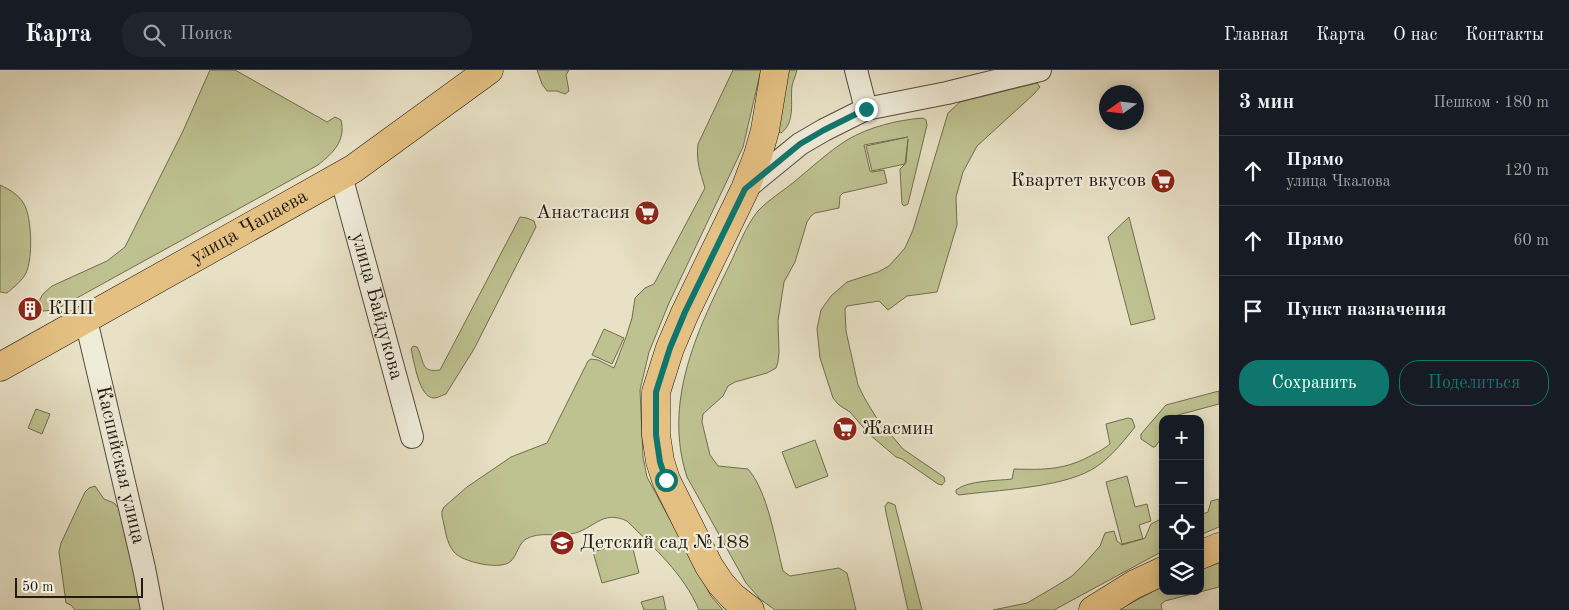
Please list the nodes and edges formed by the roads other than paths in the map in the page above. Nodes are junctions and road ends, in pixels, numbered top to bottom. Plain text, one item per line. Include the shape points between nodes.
1 (489, 70) edge
2 (775, 70) edge
3 (856, 70) edge
4 (1040, 70) edge
5 (866, 109) junction
6 (341, 176) junction
7 (745, 189) junction
8 (86, 320) junction
9 (0, 367) edge
10 (412, 437) dead end
11 (1219, 547) edge
12 (1204, 553) edge
13 (1159, 573) edge
14 (152, 610) edge
15 (750, 610) edge
16 (1093, 610) edge

1 - 6 main road, улица Чапаева
2 - 7 main road via 764,130
3 - 5 street
4 - 5 street
5 - 7 street via 800,144
6 - 8 main road, улица Чапаева
6 - 10 street, улица Байдукова
7 - 15 main road via 670,348 656,392 656,435 666,480 709,566 733,597
8 - 9 main road, улица Чапаева
8 - 14 street, Каспийская улица
11 - 12 main road
13 - 16 main road

